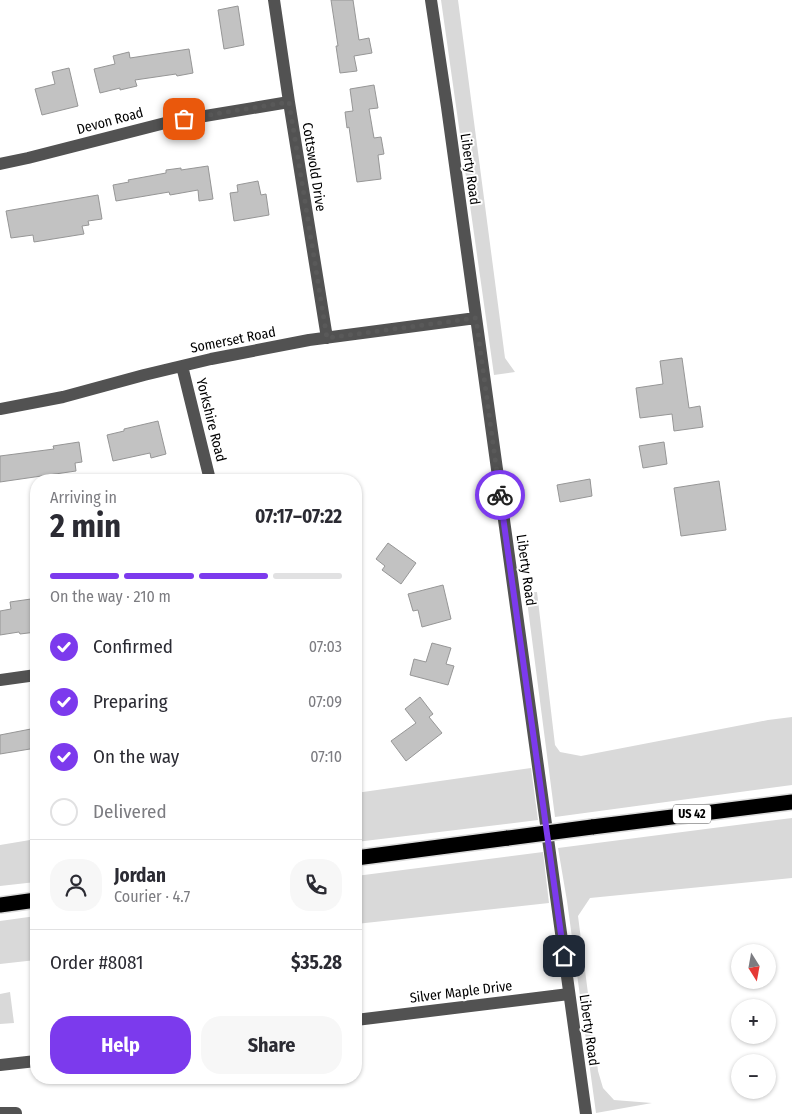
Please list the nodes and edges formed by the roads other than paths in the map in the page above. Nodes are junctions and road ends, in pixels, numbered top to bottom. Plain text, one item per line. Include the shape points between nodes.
1 (274, 0) edge
2 (431, 0) edge
3 (289, 102) junction
4 (0, 164) edge
5 (476, 318) junction
6 (327, 338) junction
7 (182, 366) junction
8 (0, 409) edge
9 (209, 474) edge
10 (30, 676) edge
11 (0, 680) edge
12 (792, 802) edge
13 (362, 857) edge
14 (30, 901) edge
15 (0, 905) edge
16 (569, 994) junction
17 (362, 1019) edge
18 (30, 1062) edge
19 (0, 1065) edge
20 (0, 1113) edge
21 (16, 1114) edge
22 (586, 1114) edge

1 - 3 street, Cottswold Drive
2 - 5 street, Liberty Road
3 - 4 street, Devon Road via 169,122
3 - 6 street, Cottswold Drive
5 - 6 street, Somerset Road
5 - 16 street, Liberty Road
6 - 7 street, Somerset Road
7 - 8 street, Somerset Road via 63,397
7 - 9 street, Yorkshire Road
10 - 11 street
12 - 13 highway, US 42, bridge
14 - 15 highway
16 - 17 street, Silver Maple Drive
16 - 22 street, Liberty Road
18 - 19 street
20 - 21 street

